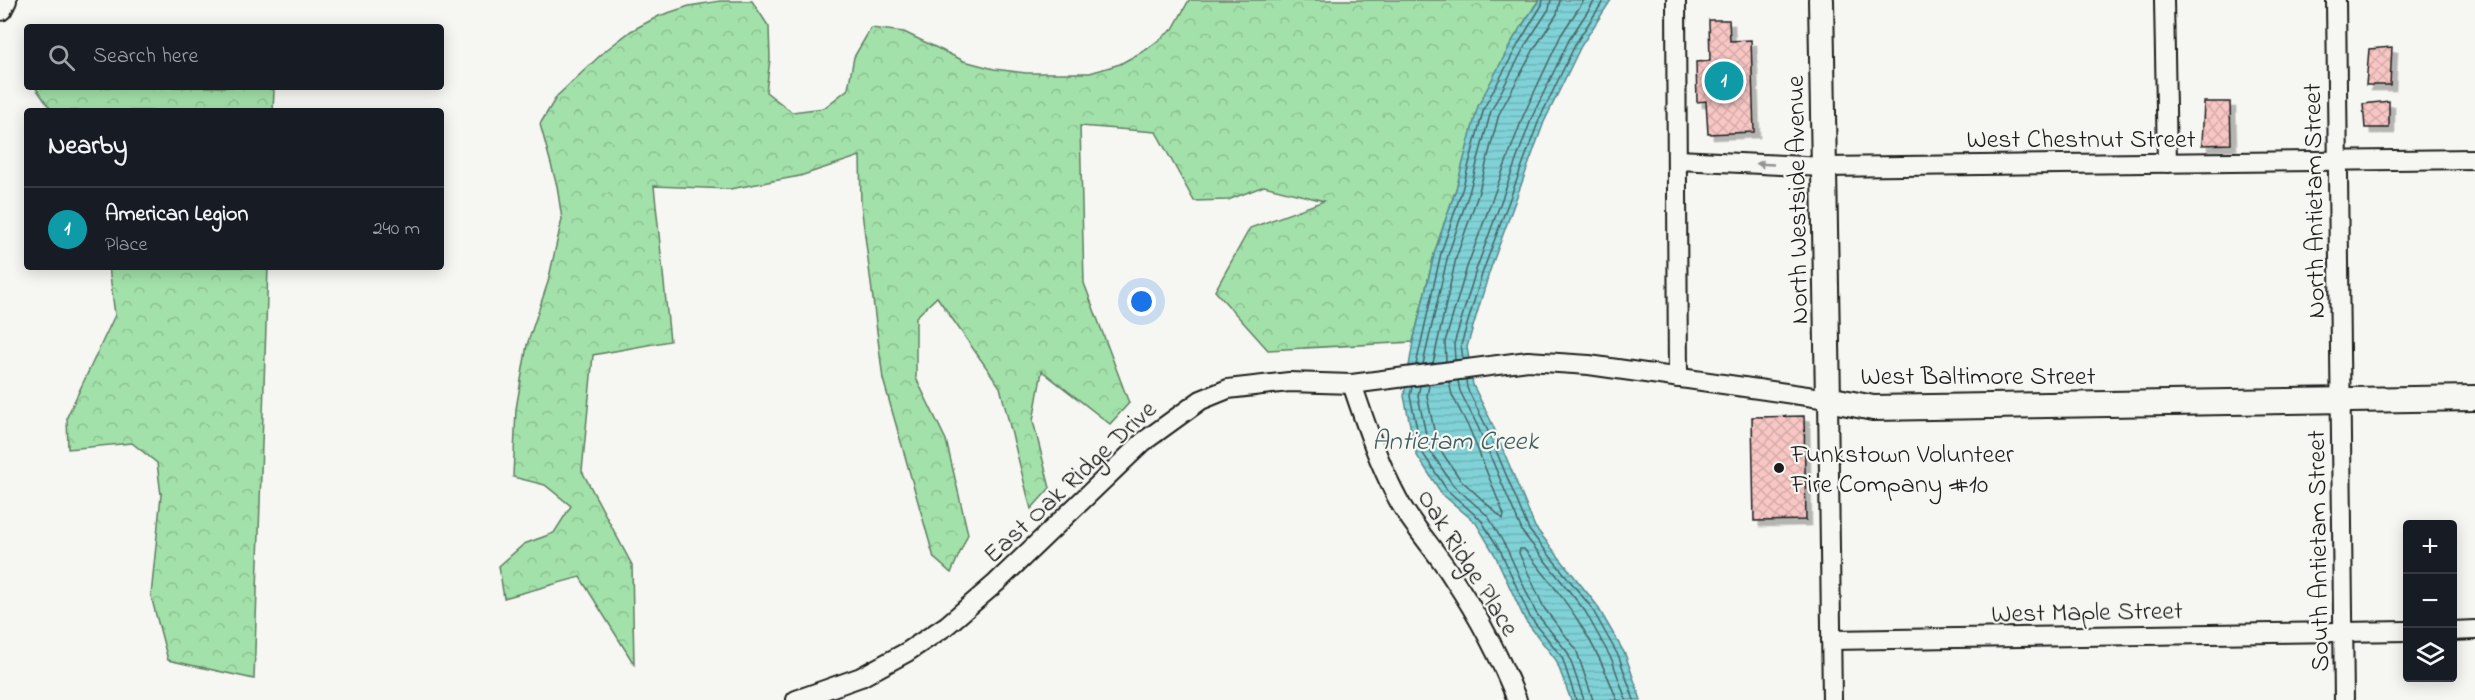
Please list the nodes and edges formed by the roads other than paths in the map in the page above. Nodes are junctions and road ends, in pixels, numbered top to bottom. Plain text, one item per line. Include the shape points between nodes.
1 (4, 0) edge
2 (1676, 0) edge
3 (1821, 0) edge
4 (2164, 0) edge
5 (2336, 0) edge
6 (0, 8) edge
7 (2475, 159) edge
8 (1678, 160) junction
9 (2338, 160) junction
10 (2167, 164) junction
11 (1824, 167) junction
12 (1474, 367) joint
13 (1678, 378) junction
14 (1361, 382) junction
15 (2475, 398) edge
16 (1828, 399) junction
17 (2341, 401) junction
18 (2475, 630) edge
19 (2403, 631) edge
20 (2457, 631) edge
21 (2343, 632) junction
22 (1831, 640) junction
23 (796, 700) edge
24 (1517, 700) edge
25 (1832, 700) edge
26 (2344, 700) edge

1 - 6 main road
2 - 8 street
3 - 11 main road, North Westside Avenue
4 - 10 street
5 - 9 street, North Antietam Street
7 - 9 street, West Chestnut Street
11 -> 8 street, West Chestnut Street
8 - 13 street
9 - 10 street, West Chestnut Street
9 - 17 street, North Antietam Street
10 - 11 street, West Chestnut Street
11 - 16 main road, North Westside Avenue
12 - 13 street, West Baltimore Street via 1556,362
12 - 14 street, East Oak Ridge Drive
13 - 16 street, West Baltimore Street
14 - 23 street, East Oak Ridge Drive via 1262,384 1201,400 1143,442 946,626 861,677
14 - 24 street, Oak Ridge Place via 1368,433 1388,478 1401,504 1482,624
15 - 17 main road, West Baltimore Street
16 - 17 main road, West Baltimore Street via 1874,408
16 - 22 street
17 - 21 street, South Antietam Street
18 - 20 street
19 - 21 street, West Maple Street
21 - 22 street, West Maple Street
21 - 26 street, South Antietam Street
22 - 25 street

